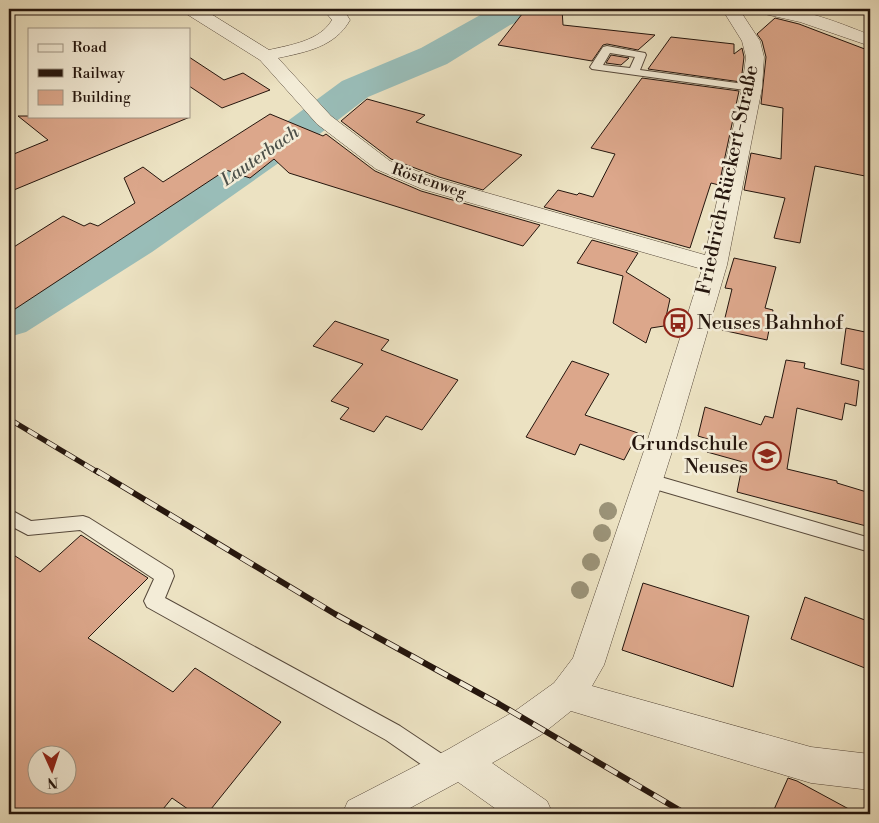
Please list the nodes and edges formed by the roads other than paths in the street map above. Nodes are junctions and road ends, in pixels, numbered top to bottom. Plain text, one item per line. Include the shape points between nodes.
1 (191, 9) edge
2 (331, 9) edge
3 (732, 9) edge
4 (766, 9) edge
5 (870, 41) edge
6 (266, 56) junction
7 (634, 72) dead end
8 (752, 88) junction
9 (715, 265) junction
10 (648, 480) junction
11 (9, 516) edge
12 (870, 545) edge
13 (566, 694) junction
14 (453, 766) junction
15 (862, 776) edge
16 (361, 814) edge
17 (534, 814) edge

1 - 6 street, Röstenweg
2 - 6 street via 342,20 339,28 305,46
3 - 8 street, Friedrich-Rückert-Straße via 751,41 755,57
4 - 5 street via 833,26
6 - 9 street, Röstenweg via 320,117 383,164 430,184
7 - 8 lane
8 - 9 street, Friedrich-Rückert-Straße
9 - 10 street, Friedrich-Rückert-Straße
10 - 12 lane
10 - 13 street, Friedrich-Rückert-Straße via 587,665
11 - 14 lane via 28,528 83,523 165,576 154,601
13 - 14 street, Friedrich-Rückert-Straße via 528,723
13 - 15 street via 793,760
14 - 16 street, Friedrich-Rückert-Straße
14 - 17 street

